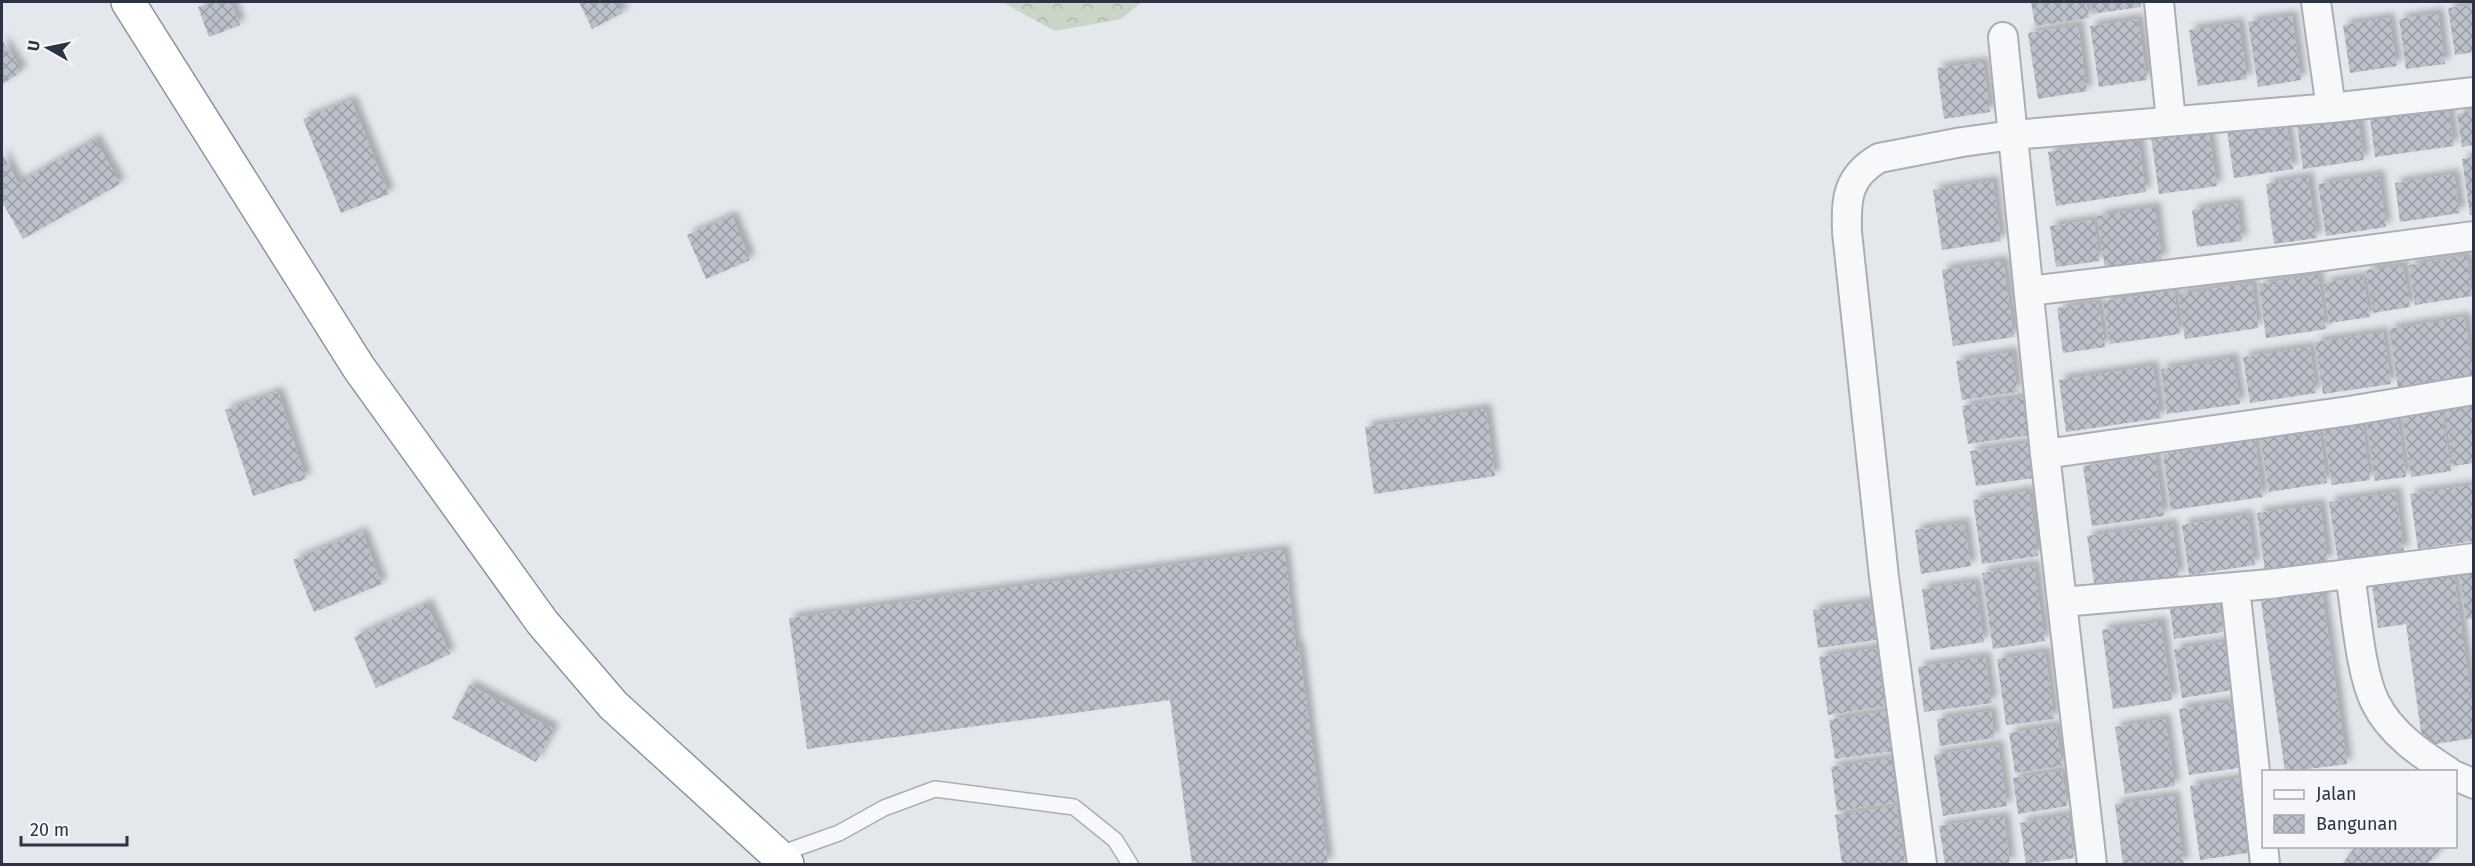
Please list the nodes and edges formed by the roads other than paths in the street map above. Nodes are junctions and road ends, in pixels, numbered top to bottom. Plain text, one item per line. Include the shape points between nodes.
1 (128, 2) edge
2 (2159, 2) edge
3 (2316, 2) edge
4 (2003, 37) dead end
5 (2474, 92) edge
6 (2331, 108) junction
7 (2170, 121) junction
8 (2013, 135) junction
9 (2474, 236) edge
10 (2029, 291) junction
11 (2474, 390) edge
12 (2045, 454) junction
13 (2474, 558) edge
14 (2350, 575) junction
15 (2235, 587) junction
16 (2062, 602) junction
17 (2447, 770) edge
18 (2457, 776) edge
19 (2474, 784) edge
20 (2262, 836) edge
21 (2263, 848) edge
22 (782, 860) edge
23 (1130, 864) edge
24 (1922, 864) edge
25 (2092, 864) edge
26 (2265, 864) edge

1 - 22 highway via 359,368 542,622 613,705
2 - 7 street
3 - 6 street
4 - 8 street
5 - 6 street
6 - 7 street
7 - 8 street
8 - 10 street
8 - 24 street via 1879,158 1858,175 1848,194 1847,232 1883,566
9 - 10 street
10 - 12 street
11 - 12 street
12 - 16 street
13 - 14 street
14 - 15 street
14 - 17 street via 2368,683 2376,703 2416,750
15 - 16 street
15 - 20 street
16 - 25 street
18 - 19 street
21 - 26 street
22 - 23 lane via 884,808 935,789 1074,807 1116,840

